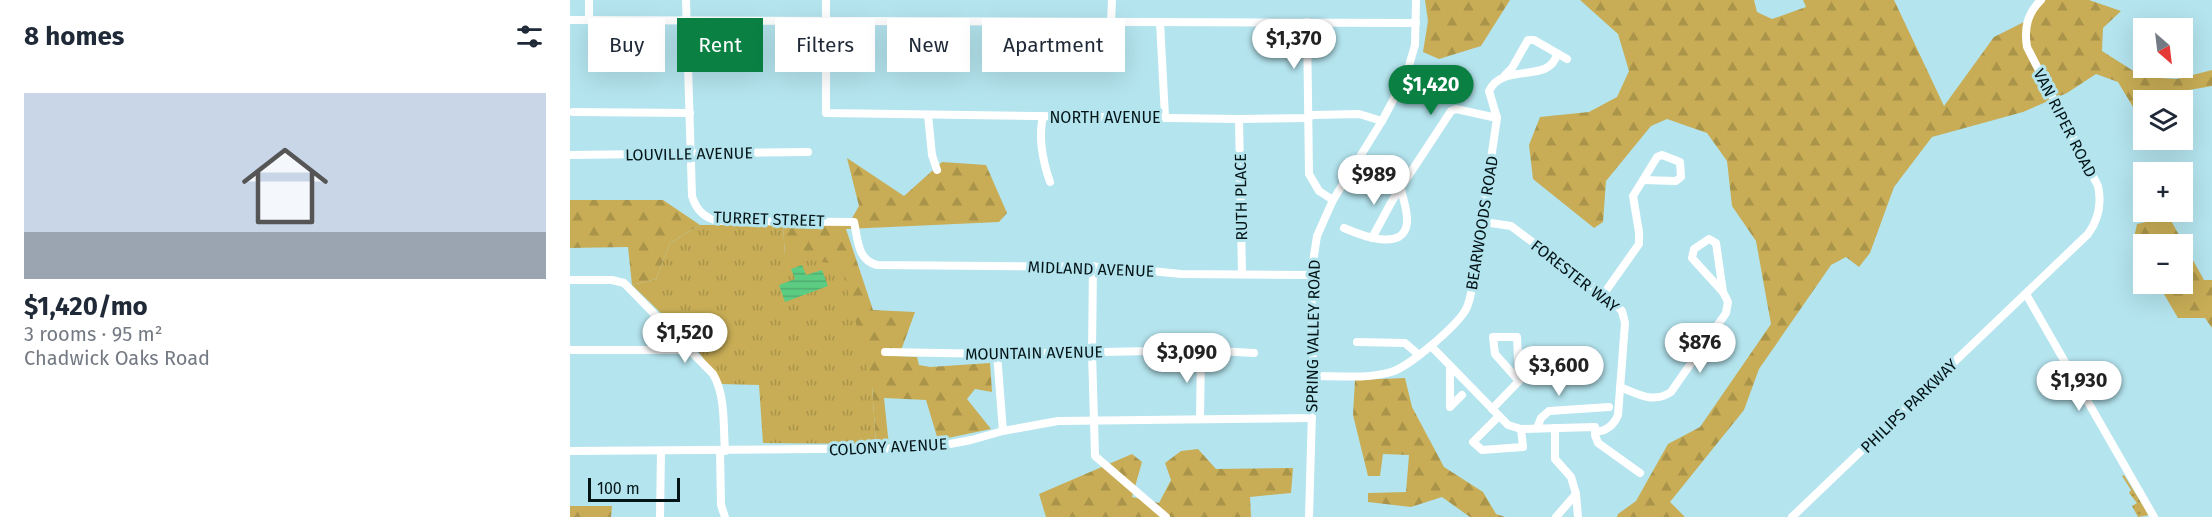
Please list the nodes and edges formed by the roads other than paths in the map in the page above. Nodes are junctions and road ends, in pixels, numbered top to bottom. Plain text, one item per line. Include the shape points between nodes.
1 (589, 0) edge
2 (686, 0) edge
3 (826, 0) edge
4 (1112, 0) edge
5 (1416, 0) edge
6 (2041, 0) edge
7 (589, 18) edge
8 (686, 18) edge
9 (827, 18) edge
10 (1111, 18) edge
11 (570, 20) edge
12 (588, 20) edge
13 (875, 21) edge
14 (982, 22) edge
15 (1125, 22) edge
16 (1160, 22) junction
17 (1307, 22) junction
18 (1416, 23) junction
19 (1557, 54) junction
20 (1567, 59) dead end
21 (688, 72) edge
22 (826, 72) edge
23 (1505, 75) junction
24 (573, 112) dead end
25 (690, 112) junction
26 (927, 114) junction
27 (1043, 116) junction
28 (1165, 117) junction
29 (1307, 118) junction
30 (1497, 118) junction
31 (1239, 119) junction
32 (1382, 121) junction
33 (808, 152) dead end
34 (691, 154) junction
35 (570, 155) edge
36 (937, 170) dead end
37 (1643, 180) junction
38 (1050, 182) dead end
39 (1401, 189) junction
40 (1333, 200) junction
41 (1484, 222) junction
42 (1344, 228) dead end
43 (1372, 238) junction
44 (871, 263) joint
45 (1093, 266) junction
46 (1242, 274) junction
47 (1311, 275) junction
48 (570, 280) edge
49 (1723, 292) junction
50 (2026, 294) junction
51 (1603, 295) junction
52 (1358, 342) dead end
53 (1431, 346) junction
54 (570, 350) edge
55 (689, 350) junction
56 (1201, 350) junction
57 (885, 352) dead end
58 (1092, 352) junction
59 (1254, 353) dead end
60 (997, 354) junction
61 (1419, 355) junction
62 (1449, 366) junction
63 (1313, 376) junction
64 (1519, 381) junction
65 (1620, 387) junction
66 (1462, 395) dead end
67 (1609, 407) dead end
68 (1492, 409) junction
69 (1499, 416) junction
70 (1312, 418) junction
71 (1200, 419) junction
72 (1095, 420) junction
73 (1555, 428) junction
74 (1521, 429) junction
75 (1538, 429) junction
76 (1003, 431) junction
77 (1595, 432) junction
78 (570, 451) edge
79 (661, 451) junction
80 (722, 451) junction
81 (1640, 473) dead end
82 (1576, 494) junction
83 (660, 517) edge
84 (725, 517) edge
85 (1166, 517) edge
86 (1309, 517) edge
87 (1556, 517) edge
88 (1578, 517) edge
89 (1792, 517) edge
90 (2154, 517) edge

1 - 7 street
2 - 8 street
3 - 9 street
4 - 10 street
5 - 18 street, SPRING VALLEY ROAD
6 - 50 street, VAN RIPER ROAD via 2026,22 2027,47 2098,186 2100,203 2088,234
11 - 12 street
13 - 14 street
15 - 16 street
16 - 17 street
16 - 28 street
17 - 18 street
17 - 29 street
18 - 32 street, SPRING VALLEY ROAD via 1415,45 1406,76
19 - 20 street, BEARWOODS ROAD
19 - 23 street via 1544,69
19 - 23 street, BEARWOODS ROAD via 1528,40
21 - 25 street
22 - 26 street, NORTH AVENUE via 826,113
23 - 30 street, BEARWOODS ROAD via 1489,91
24 - 25 street
25 - 34 street
26 - 27 street, NORTH AVENUE
26 - 36 street
27 - 28 street, NORTH AVENUE
27 - 38 street via 1043,159
28 - 31 street, NORTH AVENUE
29 - 31 street, NORTH AVENUE
29 - 32 street, NORTH AVENUE via 1359,114
29 - 40 street via 1310,174 1319,191
30 - 39 street via 1451,111
30 - 41 street, BEARWOODS ROAD
31 - 46 street, RUTH PLACE
32 - 40 street, SPRING VALLEY ROAD
33 - 34 street, LOUVILLE AVENUE
34 - 35 street, LOUVILLE AVENUE
34 - 44 street, TURRET STREET via 692,196 697,209 706,217 718,221 854,222 861,253
37 - 37 street via 1659,155 1680,162 1679,180
37 - 51 street via 1633,196 1638,244
39 - 43 street
39 - 43 street via 1407,222 1403,234 1393,239
40 - 47 street, SPRING VALLEY ROAD via 1317,236
41 - 51 street, FORESTER WAY via 1511,226
41 - 53 street, BEARWOODS ROAD via 1467,307
42 - 43 street
44 - 45 street, MIDLAND AVENUE
45 - 46 street, MIDLAND AVENUE via 1181,274
45 - 58 street
46 - 47 street, MIDLAND AVENUE
47 - 63 street, SPRING VALLEY ROAD
48 - 55 street via 624,283
49 - 49 street via 1716,243 1709,239 1691,255
49 - 65 street via 1728,302 1726,313 1671,392 1654,399
50 - 89 street, PHILIPS PARKWAY
50 - 90 street
51 - 65 street, FORESTER WAY via 1618,306 1624,317
52 - 61 street via 1397,341 1406,343
53 - 61 street, BEARWOODS ROAD
53 - 62 street
54 - 55 street
55 - 80 street via 713,374 719,386
56 - 58 street, MOUNTAIN AVENUE
56 - 59 street, MOUNTAIN AVENUE
56 - 71 street
57 - 60 street, MOUNTAIN AVENUE
58 - 60 street, MOUNTAIN AVENUE
58 - 72 street
60 - 76 street
61 - 63 street, BEARWOODS ROAD via 1393,372
62 - 66 street via 1450,407
62 - 68 street
63 - 70 street, SPRING VALLEY ROAD
64 - 64 street via 1517,337 1493,337 1495,354
64 - 68 street
65 - 77 street, FORESTER WAY via 1616,420 1607,429
67 - 75 street via 1554,410 1541,418
68 - 69 street
69 - 74 street via 1508,425
69 - 74 street via 1473,442 1482,450 1523,447
70 - 71 street, COLONY AVENUE
70 - 86 street, SPRING VALLEY ROAD
71 - 72 street, COLONY AVENUE
72 - 76 street, COLONY AVENUE via 1058,421
72 - 85 street via 1095,456
73 - 75 street
73 - 77 street via 1595,427
73 - 82 street via 1555,459 1571,477
74 - 75 street
76 - 80 street, COLONY AVENUE via 929,448
77 - 81 street via 1598,443
78 - 79 street, COLONY AVENUE
79 - 80 street, COLONY AVENUE
79 - 83 street
80 - 84 street via 721,505
82 - 87 street
82 - 88 street

